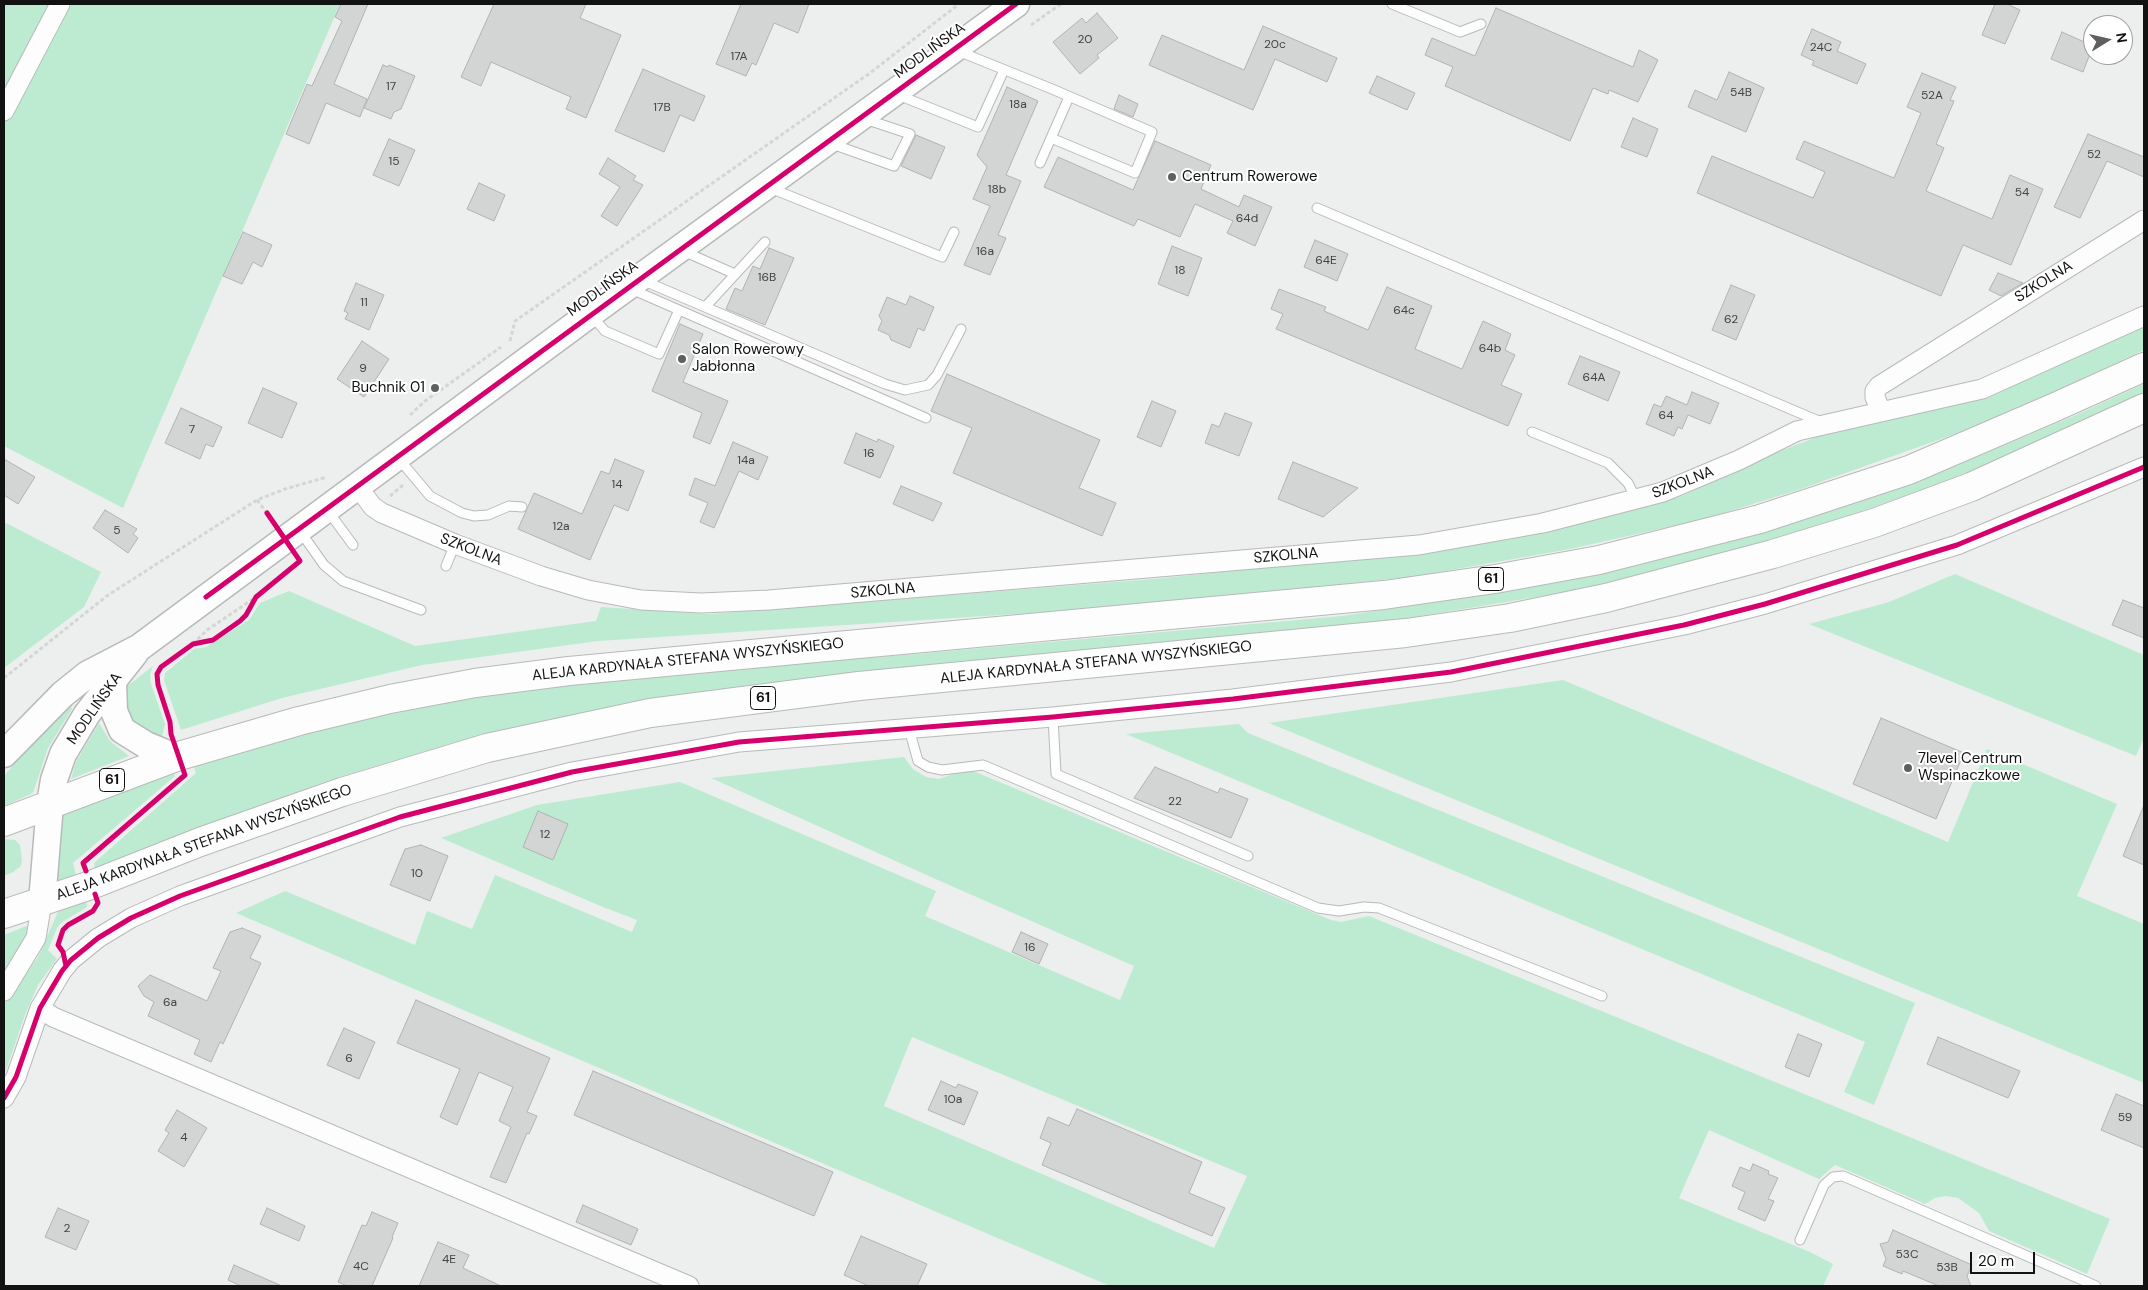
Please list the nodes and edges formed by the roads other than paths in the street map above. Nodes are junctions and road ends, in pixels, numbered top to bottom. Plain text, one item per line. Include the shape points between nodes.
1 (60, 4) edge
2 (1016, 4) edge
3 (1392, 4) edge
4 (1482, 24) dead end
5 (953, 49) junction
6 (1004, 70) junction
7 (893, 93) junction
8 (1069, 97) junction
9 (4, 111) edge
10 (860, 117) junction
11 (1051, 138) junction
12 (827, 142) junction
13 (1040, 163) dead end
14 (766, 187) junction
15 (1317, 208) dead end
16 (2144, 220) edge
17 (954, 232) dead end
18 (765, 242) dead end
19 (679, 249) junction
20 (736, 274) junction
21 (634, 283) junction
22 (706, 306) junction
23 (680, 310) junction
24 (590, 314) junction
25 (2144, 316) edge
26 (961, 328) dead end
27 (2144, 367) edge
28 (2144, 408) edge
29 (1881, 412) junction
30 (926, 418) dead end
31 (1826, 424) junction
32 (1532, 432) dead end
33 (397, 456) junction
34 (2144, 467) edge
35 (357, 486) junction
36 (1636, 500) junction
37 (522, 507) dead end
38 (326, 509) junction
39 (299, 530) junction
40 (455, 544) junction
41 (353, 545) dead end
42 (446, 566) dead end
43 (422, 610) dead end
44 (140, 647) junction
45 (113, 682) junction
46 (1053, 717) junction
47 (909, 729) junction
48 (4, 754) edge
49 (177, 756) junction
50 (50, 804) junction
51 (4, 822) edge
52 (1248, 856) dead end
53 (42, 902) junction
54 (4, 914) edge
55 (4, 990) edge
56 (1602, 996) dead end
57 (40, 1008) junction
58 (4, 1098) edge
59 (1800, 1240) dead end
60 (689, 1286) edge
61 (2096, 1286) edge

1 - 9 street
2 - 5 main road, MODLIŃSKA
3 - 4 lane via 1460,32
5 - 6 lane
5 - 7 main road, MODLIŃSKA
6 - 7 lane via 978,127
6 - 8 lane
7 - 10 main road, MODLIŃSKA
8 - 11 lane
8 - 11 lane via 1152,132 1135,173
10 - 12 main road, MODLIŃSKA
10 - 12 lane via 910,134 894,166
11 - 13 lane
12 - 14 main road, MODLIŃSKA
14 - 17 lane via 942,257
14 - 19 main road, MODLIŃSKA
15 - 31 lane
16 - 29 street, SZKOLNA via 1879,386 1875,396
18 - 20 lane
19 - 20 lane
19 - 21 main road, MODLIŃSKA
20 - 22 lane
21 - 22 lane
21 - 23 lane
21 - 24 main road, MODLIŃSKA
22 - 26 lane via 905,390 928,384 937,376
23 - 24 lane via 659,354 605,331
23 - 30 lane
24 - 33 main road, MODLIŃSKA
25 - 29 street via 1982,389
27 - 49 main road, ALEJA KARDYNAŁA STEFANA WYSZYŃSKIEGO / 61 via 1910,470 1760,518 1599,560 1384,595 569,670 372,703
28 - 53 main road, ALEJA KARDYNAŁA STEFANA WYSZYŃSKIEGO / 61 via 1971,487 1874,523 1773,554 1606,598 1510,618 1406,633 859,686 650,712 487,748 342,792
29 - 31 street, SZKOLNA
31 - 36 street, SZKOLNA via 1797,431 1672,489
32 - 36 lane via 1608,463 1628,483
33 - 35 main road, MODLIŃSKA
33 - 37 lane via 430,496 462,513 488,515 509,506
34 - 46 street via 1956,545 1765,604 1684,624 1451,672
35 - 38 main road, MODLIŃSKA
35 - 40 street, SZKOLNA via 369,503 382,513
36 - 40 street, SZKOLNA via 1543,523 1419,545 701,603 641,600 588,590
38 - 39 main road, MODLIŃSKA
38 - 41 lane
39 - 43 lane via 324,565 343,581
39 - 44 main road, MODLIŃSKA
40 - 42 lane
44 - 45 main road, MODLIŃSKA
44 - 48 main road, MODLIŃSKA via 88,674 63,694
45 - 49 main road via 114,711 122,730 146,745
45 - 50 main road, MODLIŃSKA via 87,714 63,754
46 - 47 street
46 - 52 lane via 1056,774
47 - 56 lane via 918,761 928,767 942,770 983,765 1318,908 1339,911 1379,908
47 - 57 street via 739,742 572,772 400,818 180,896 131,918 98,938 71,960
49 - 50 main road, ALEJA KARDYNAŁA STEFANA WYSZYŃSKIEGO / 61
50 - 51 main road, 61
50 - 53 main road, MODLIŃSKA
53 - 54 main road, 61
53 - 55 street via 36,938
57 - 58 street via 16,1077
57 - 60 street
59 - 61 lane via 1824,1185 1833,1177 1843,1176

